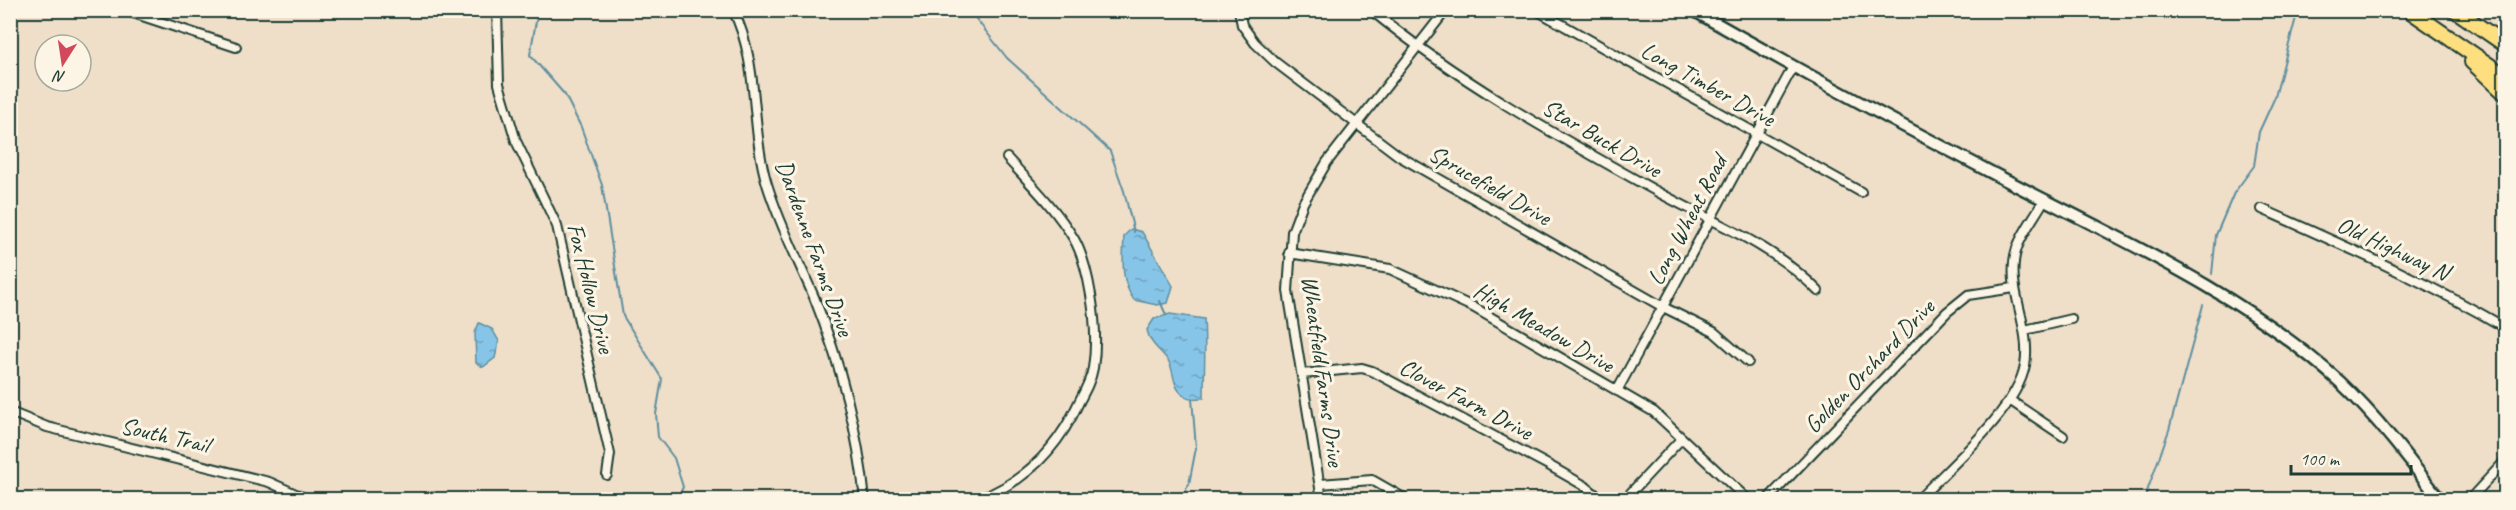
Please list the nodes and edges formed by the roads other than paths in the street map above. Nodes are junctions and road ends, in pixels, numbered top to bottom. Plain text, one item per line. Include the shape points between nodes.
1 (124, 10) edge
2 (497, 10) edge
3 (733, 10) edge
4 (1239, 10) edge
5 (1371, 10) edge
6 (1446, 10) edge
7 (1536, 10) edge
8 (1693, 10) edge
9 (2409, 10) edge
10 (2455, 10) edge
11 (2438, 30) junction
12 (2505, 45) edge
13 (236, 47) dead end
14 (1416, 47) junction
15 (1793, 67) junction
16 (2505, 77) edge
17 (2505, 94) edge
18 (1356, 123) junction
19 (1756, 132) junction
20 (1006, 158) dead end
21 (1861, 192) dead end
22 (2044, 200) junction
23 (2262, 210) dead end
24 (1710, 221) junction
25 (1289, 253) junction
26 (2014, 288) junction
27 (1818, 291) dead end
28 (1663, 307) junction
29 (2071, 319) dead end
30 (2505, 328) edge
31 (2025, 330) junction
32 (1748, 362) dead end
33 (1302, 374) junction
34 (1617, 391) junction
35 (2011, 401) junction
36 (10, 412) edge
37 (2063, 436) dead end
38 (1682, 438) junction
39 (2505, 460) edge
40 (607, 475) dead end
41 (1320, 484) junction
42 (309, 500) edge
43 (866, 500) edge
44 (977, 500) edge
45 (1322, 500) edge
46 (1407, 500) edge
47 (1602, 500) edge
48 (1624, 500) edge
49 (1748, 500) edge
50 (1767, 500) edge
51 (1918, 500) edge
52 (2439, 500) edge
53 (2469, 500) edge

1 - 13 street
2 - 40 street, Fox Hollow Drive via 499,84 516,141 557,226 610,454
3 - 43 street, Dardenne Farms Drive via 747,44 757,138 767,185 835,356 860,450
4 - 18 street, Sprucefield Drive via 1242,25 1262,50
5 - 14 street, Star Buck Drive
6 - 14 street, Wheatfield Farms Drive
7 - 19 street, Long Timber Drive
8 - 15 main road
9 - 11 highway
10 - 12 highway
11 - 16 highway
11 - 17 highway
14 - 18 street, Wheatfield Farms Drive
14 - 24 street, Star Buck Drive via 1479,90
15 - 19 street, Long Wheat Road
15 - 22 main road
18 - 25 street, Wheatfield Farms Drive via 1303,204
18 - 28 street, Sprucefield Drive via 1446,184
19 - 21 street, Long Timber Drive
19 - 24 street, Long Wheat Road
20 - 44 street via 1053,209 1075,240 1089,279 1095,318 1093,369 1068,426 1047,454 1001,491
22 - 26 street via 2018,246 2013,266
22 - 52 main road via 2242,306 2340,383 2404,452
23 - 30 street, Old Highway N via 2449,295
24 - 27 street, Star Buck Drive via 1776,253
24 - 28 street, Long Wheat Road
25 - 33 street, Wheatfield Farms Drive via 1288,291
25 - 34 street, High Meadow Drive via 1390,269 1473,308
26 - 31 street
26 - 50 street, Golden Orchard Drive via 1968,295 1947,312
28 - 32 street, Sprucefield Drive via 1713,332
28 - 34 street, Long Wheat Road
29 - 31 street
31 - 35 street via 2025,365
33 - 41 street, Wheatfield Farms Drive
33 - 47 street, Clover Farm Drive via 1362,368 1385,376 1585,486
34 - 38 street, High Meadow Drive via 1654,412
35 - 37 street
35 - 51 street
36 - 42 street, South Trail via 47,427 269,482
38 - 48 street
38 - 49 street, High Meadow Drive
39 - 53 street
41 - 45 street, Wheatfield Farms Drive
41 - 46 street via 1372,480

